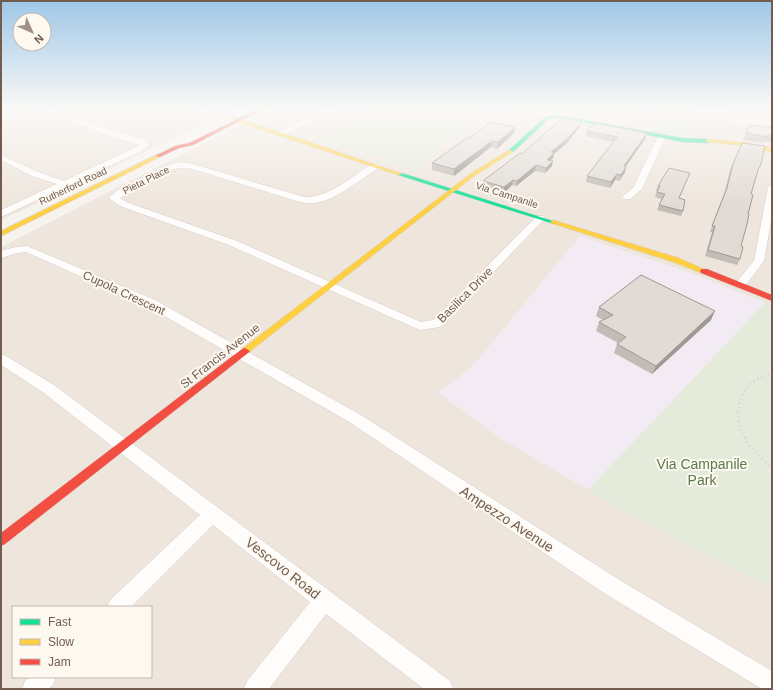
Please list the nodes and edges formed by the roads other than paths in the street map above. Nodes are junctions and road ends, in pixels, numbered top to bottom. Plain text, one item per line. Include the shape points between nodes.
1 (142, 142) edge
2 (194, 142) edge
3 (307, 142) edge
4 (522, 142) edge
5 (659, 142) edge
6 (712, 142) edge
7 (772, 150) edge
8 (1, 158) edge
9 (375, 166) junction
10 (64, 184) junction
11 (772, 187) edge
12 (453, 190) junction
13 (627, 197) dead end
14 (1, 214) edge
15 (540, 218) junction
16 (1, 234) edge
17 (1, 255) edge
18 (740, 285) junction
19 (330, 286) junction
20 (772, 298) edge
21 (242, 354) junction
22 (1, 359) edge
23 (124, 446) junction
24 (213, 514) junction
25 (1, 540) edge
26 (324, 600) junction
27 (118, 606) edge
28 (44, 678) edge
29 (772, 683) edge
30 (33, 689) edge
31 (255, 689) edge
32 (442, 689) edge

1 - 10 street via 145,145 142,148
2 - 16 street, Rutherford Road via 177,147
3 - 9 street, Via Campanile
4 - 12 street, St Francis Avenue
5 - 13 street via 637,189
6 - 7 street via 746,144
8 - 10 street
9 - 12 street, Via Campanile
9 - 19 street, Pieta Place via 317,200 303,200 180,165 171,167 114,198 233,243
10 - 14 street
11 - 18 street via 759,261
12 - 15 street, Via Campanile
12 - 19 street, St Francis Avenue
15 - 18 street, Via Campanile via 676,260
15 - 19 street, Basilica Drive via 436,324 420,326
17 - 21 street, Cupola Crescent via 27,249 150,303
18 - 20 street, Via Campanile
19 - 21 street, St Francis Avenue
21 - 23 street, St Francis Avenue
21 - 29 street, Ampezzo Avenue via 356,419 611,586
22 - 23 street via 49,389
23 - 24 street, Vescovo Road
23 - 25 street, St Francis Avenue
24 - 26 street, Vescovo Road
24 - 27 street
26 - 31 street
26 - 32 street, Vescovo Road
28 - 30 street

